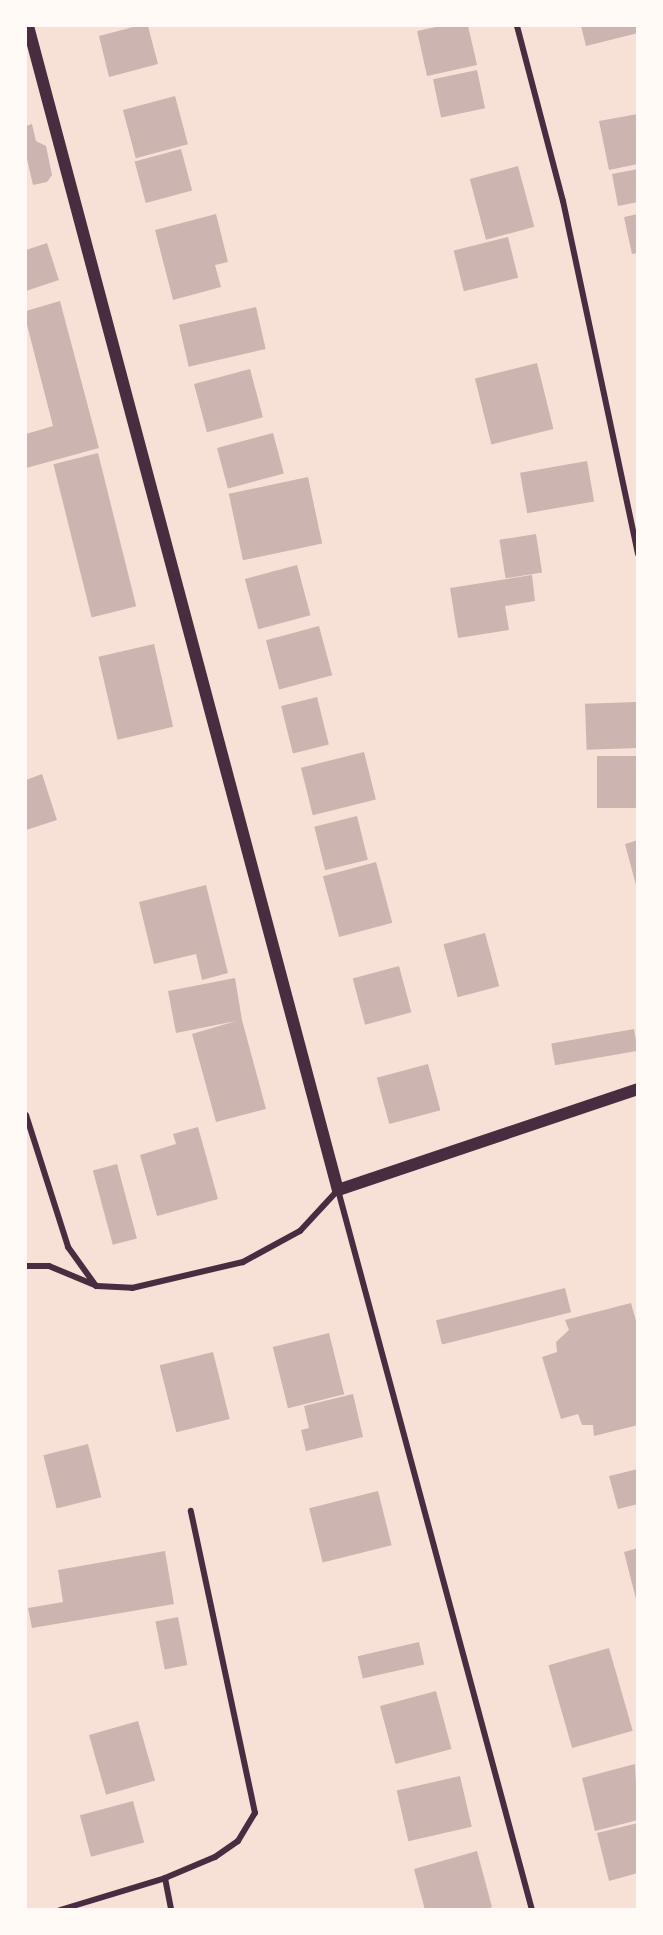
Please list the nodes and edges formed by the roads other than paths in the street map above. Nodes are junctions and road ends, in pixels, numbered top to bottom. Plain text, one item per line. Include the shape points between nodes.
1 (28, 26) edge
2 (517, 26) edge
3 (638, 554) edge
4 (638, 1089) edge
5 (26, 1115) edge
6 (338, 1190) junction
7 (26, 1266) edge
8 (96, 1286) junction
9 (191, 1511) dead end
10 (165, 1878) junction
11 (60, 1910) edge
12 (171, 1910) edge
13 (532, 1910) edge

1 - 6 main road
2 - 3 street via 563,201
4 - 6 main road
5 - 8 street via 68,1247
6 - 8 street via 300,1231 243,1262 132,1288
6 - 13 street
7 - 8 street via 49,1266
9 - 10 street via 255,1813 238,1841 215,1857
10 - 11 street
10 - 12 street

